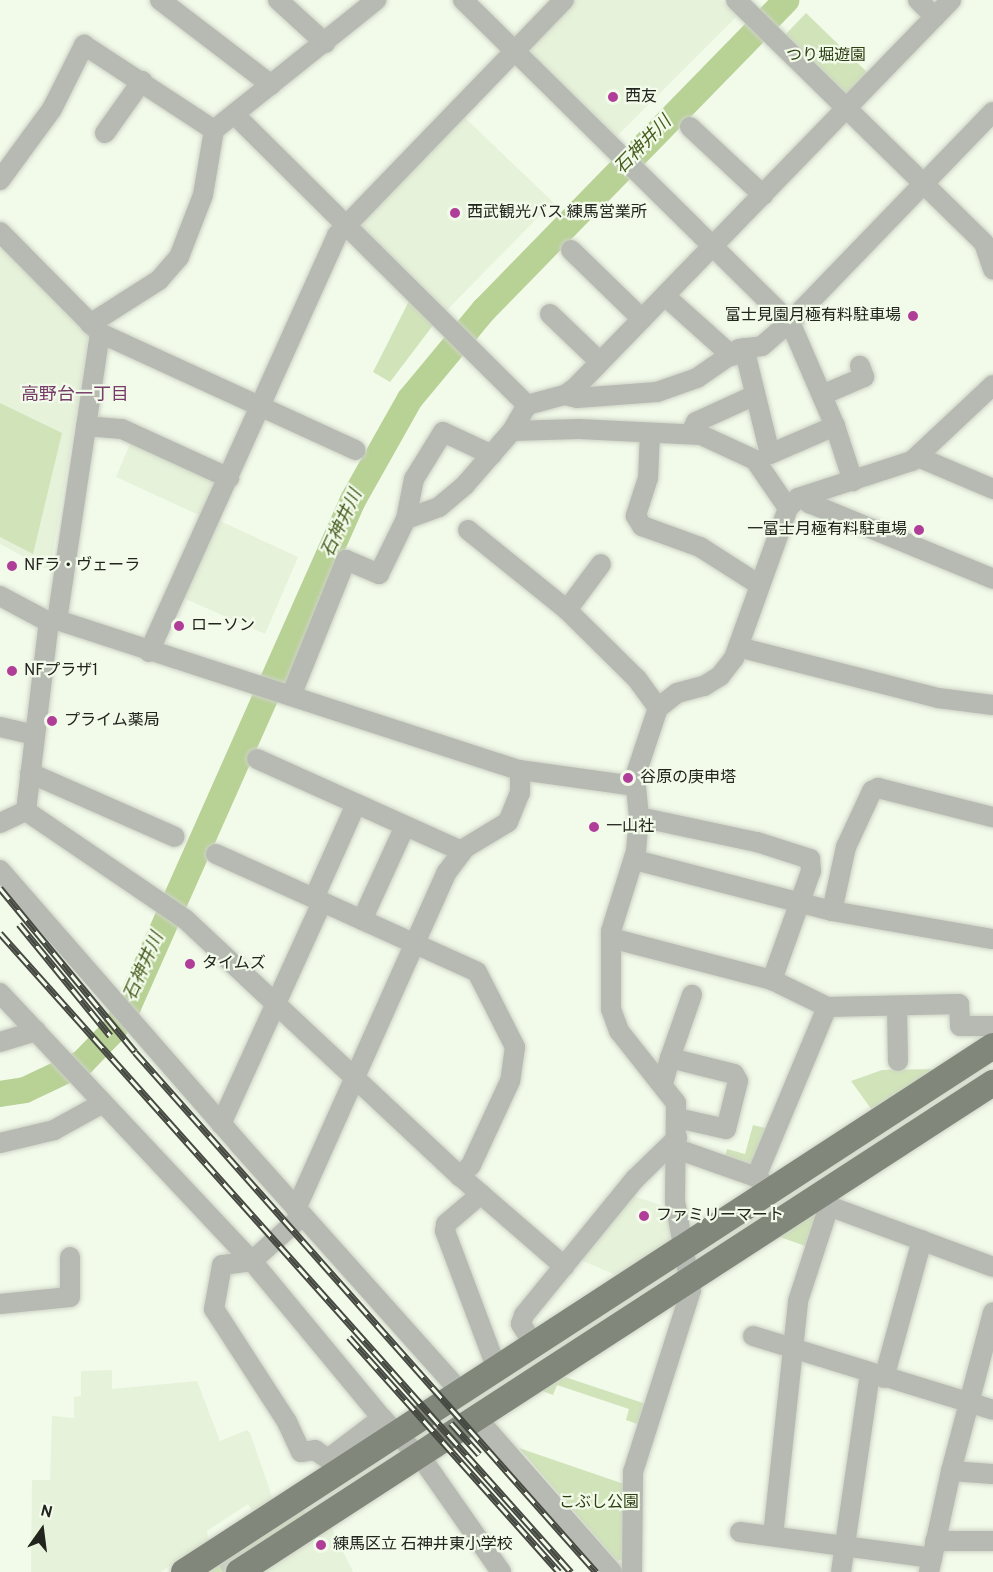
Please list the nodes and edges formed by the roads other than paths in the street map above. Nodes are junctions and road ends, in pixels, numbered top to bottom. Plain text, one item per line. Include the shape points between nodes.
1 (160, 0) edge
2 (278, 0) edge
3 (376, 0) edge
4 (463, 0) edge
5 (564, 0) edge
6 (918, 0) edge
7 (951, 0) edge
8 (743, 7) edge
9 (935, 17) junction
10 (325, 43) junction
11 (515, 51) junction
12 (142, 81) junction
13 (271, 85) junction
14 (847, 108) junction
15 (993, 112) edge
16 (234, 114) junction
17 (690, 127) dead end
18 (214, 130) junction
19 (105, 133) dead end
20 (0, 180) edge
21 (924, 183) junction
22 (763, 195) junction
23 (347, 225) junction
24 (0, 231) edge
25 (713, 246) junction
26 (571, 250) dead end
27 (993, 269) edge
28 (665, 296) junction
29 (550, 314) dead end
30 (642, 319) junction
31 (790, 322) junction
32 (95, 328) junction
33 (738, 352) junction
34 (600, 362) junction
35 (860, 366) dead end
36 (993, 385) edge
37 (565, 395) junction
38 (822, 395) junction
39 (753, 396) junction
40 (527, 405) junction
41 (261, 406) junction
42 (86, 426) junction
43 (835, 426) junction
44 (512, 431) junction
45 (650, 433) junction
46 (691, 433) junction
47 (355, 450) dead end
48 (492, 455) junction
49 (918, 457) junction
50 (228, 478) junction
51 (853, 481) junction
52 (993, 489) edge
53 (806, 496) junction
54 (788, 508) junction
55 (406, 519) junction
56 (468, 530) dead end
57 (601, 564) dead end
58 (993, 579) edge
59 (758, 584) junction
60 (0, 596) edge
61 (567, 610) junction
62 (53, 621) junction
63 (738, 647) junction
64 (148, 652) junction
65 (289, 696) junction
66 (993, 705) edge
67 (658, 708) junction
68 (0, 727) edge
69 (34, 735) junction
70 (257, 759) dead end
71 (520, 770) junction
72 (30, 773) junction
73 (635, 786) junction
74 (356, 804) junction
75 (26, 811) junction
76 (639, 817) junction
77 (993, 817) edge
78 (0, 823) edge
79 (405, 826) junction
80 (175, 837) dead end
81 (462, 851) junction
82 (216, 854) dead end
83 (635, 860) junction
84 (0, 870) edge
85 (318, 900) junction
86 (799, 903) junction
87 (832, 911) junction
88 (362, 920) junction
89 (611, 938) junction
90 (993, 939) edge
91 (414, 944) junction
92 (772, 980) junction
93 (0, 993) edge
94 (692, 995) dead end
95 (276, 1003) junction
96 (897, 1006) junction
97 (827, 1007) junction
98 (993, 1026) edge
99 (36, 1031) junction
100 (0, 1042) edge
101 (993, 1046) edge
102 (670, 1058) junction
103 (898, 1061) dead end
104 (354, 1077) junction
105 (993, 1083) edge
106 (663, 1084) junction
107 (103, 1103) junction
108 (221, 1124) junction
109 (677, 1135) junction
110 (0, 1143) edge
111 (460, 1176) junction
112 (763, 1184) junction
113 (481, 1194) junction
114 (825, 1200) junction
115 (299, 1213) junction
116 (922, 1240) junction
117 (686, 1246) junction
118 (70, 1257) dead end
119 (252, 1261) junction
120 (564, 1266) junction
121 (993, 1267) edge
122 (691, 1279) junction
123 (0, 1304) edge
124 (993, 1312) edge
125 (753, 1336) dead end
126 (534, 1345) junction
127 (791, 1348) junction
128 (497, 1369) junction
129 (877, 1375) junction
130 (461, 1392) junction
131 (968, 1404) junction
132 (993, 1410) edge
133 (476, 1417) junction
134 (390, 1426) junction
135 (418, 1456) junction
136 (951, 1471) junction
137 (993, 1474) edge
138 (740, 1532) dead end
139 (773, 1536) junction
140 (993, 1541) edge
141 (846, 1546) junction
142 (932, 1557) edge
143 (184, 1572) edge
144 (239, 1572) tunnel mouth
145 (501, 1572) edge
146 (612, 1572) edge
147 (632, 1572) edge
148 (841, 1572) edge

1 - 13 street
2 - 10 street
3 - 10 street
4 - 11 street
5 - 11 street
6 - 9 street
7 - 9 street
8 - 14 street
9 - 14 street
10 - 13 street
11 - 23 street
11 - 25 street
12 - 18 street
12 - 19 street
12 - 20 street via 84,45 52,109
13 - 16 street
14 - 21 street
14 - 22 street
15 - 21 street
16 - 18 street
16 - 23 street
17 - 22 street
18 - 32 street via 203,195 179,257 159,280
21 - 27 street via 984,243
21 - 31 street
22 - 25 street
23 - 40 street
23 - 41 street via 338,235
24 - 32 street
25 - 28 street
25 - 31 street
26 - 30 street
28 - 30 street
28 - 33 street
29 - 34 street
30 - 34 street
31 - 33 street via 762,346
31 - 38 street
32 - 41 street
32 - 42 street
33 - 37 street via 698,378 657,392 577,398
33 - 39 street
34 - 37 street
35 - 38 street via 864,377
36 - 49 street
37 - 40 street
38 - 43 street
39 - 43 street via 770,454
39 - 46 street via 696,422
40 - 44 street
41 - 47 street
41 - 50 street
42 - 50 street via 122,429
42 - 62 street
43 - 51 street
44 - 45 street
44 - 48 street
45 - 46 street
45 - 59 street via 648,478 636,516 642,526 700,547
46 - 54 street via 755,460
48 - 55 street via 439,507
48 - 55 street via 443,432 414,479
49 - 51 street
49 - 52 street
50 - 64 street
51 - 53 street
53 - 54 street
53 - 58 street via 809,503
54 - 59 street
55 - 65 street via 379,574 346,560
56 - 61 street
57 - 61 street
59 - 63 street
60 - 62 street
61 - 67 street via 637,679
62 - 64 street
62 - 69 street
63 - 66 street via 938,698
63 - 67 street via 720,676 704,686 676,693
64 - 65 street
65 - 71 street
67 - 73 street
68 - 69 street
69 - 72 street
70 - 74 street
71 - 73 street
71 - 81 street via 520,793 508,822
72 - 75 street
72 - 80 street
73 - 76 street
74 - 79 street
74 - 85 street
75 - 78 street
75 - 95 street via 185,919
76 - 83 street
76 - 86 street via 757,842 810,860 811,871
77 - 87 street via 878,788 872,791 846,847
79 - 81 street
79 - 88 street
81 - 91 street via 447,872
82 - 85 street
83 - 86 street
83 - 89 street
84 - 108 street
85 - 88 street
85 - 95 street
86 - 87 street
86 - 92 street
87 - 90 street
88 - 91 street
89 - 92 street
89 - 106 street via 611,1009 619,1031
91 - 104 street
91 - 111 street via 477,972 515,1047 510,1081 471,1165
92 - 97 street
93 - 99 street
94 - 102 street
95 - 104 street
95 - 108 street
96 - 97 street
96 - 98 street via 959,1004 960,1026
96 - 103 street
97 - 112 street
99 - 100 street
99 - 107 street
101 - 112 main road
102 - 106 street
102 - 109 street via 734,1074 738,1081 726,1129
104 - 111 street
104 - 115 street
105 - 114 main road
106 - 109 street via 676,1103
107 - 110 street via 54,1130
107 - 119 street
108 - 115 street
109 - 112 street
109 - 117 street via 675,1201
109 - 120 street via 635,1179
111 - 113 street
112 - 117 main road
113 - 120 street
113 - 128 street via 446,1224 445,1231
114 - 116 street
114 - 122 main road
114 - 127 street via 804,1275
115 - 119 street
115 - 130 street
116 - 121 street
116 - 129 street
117 - 122 street
117 - 126 main road
118 - 123 street via 70,1297
119 - 134 street
119 - 134 street via 222,1265 213,1306 287,1422 298,1450 315,1450 328,1459
120 - 126 street via 521,1323
122 - 133 main road
122 - 147 street via 683,1324 633,1472
124 - 131 street
125 - 127 street
126 - 128 main road
127 - 129 street
127 - 139 street
128 - 130 main road
129 - 131 street
129 - 141 street
130 - 134 main road
131 - 132 street
131 - 136 street
133 - 135 main road
133 - 146 street
134 - 135 street
134 - 143 main road
135 - 144 main road
135 - 145 street
136 - 137 street
136 - 142 street
138 - 139 street
139 - 141 street
140 - 142 street
141 - 142 street
141 - 148 street

